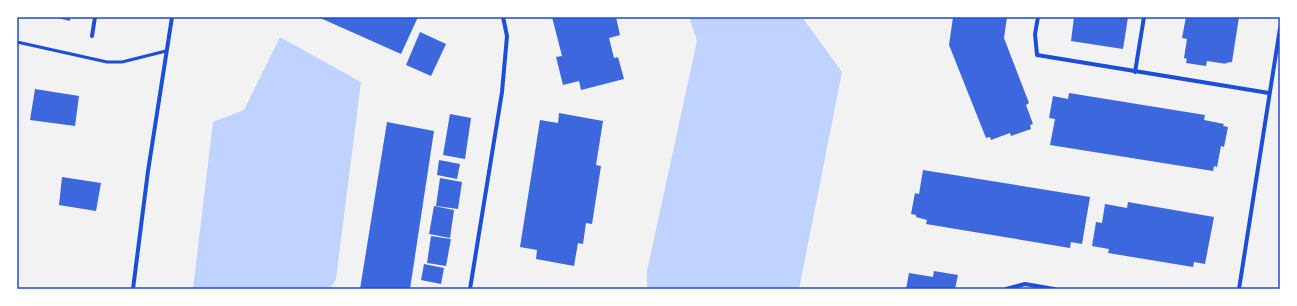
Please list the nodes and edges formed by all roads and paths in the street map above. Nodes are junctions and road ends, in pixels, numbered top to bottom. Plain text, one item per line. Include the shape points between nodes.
1 (95, 17) edge
2 (172, 17) edge
3 (503, 17) edge
4 (1038, 17) edge
5 (1144, 17) edge
6 (1280, 28) edge
7 (92, 36) dead end
8 (17, 42) edge
9 (166, 51) junction
10 (1136, 72) junction
11 (1269, 93) junction
12 (133, 289) edge
13 (470, 289) edge
14 (1006, 289) edge
15 (1054, 289) edge
16 (1239, 289) edge

1 - 7 street
2 - 9 street
3 - 13 street via 507,36 502,92
4 - 10 street via 1035,34 1037,55
5 - 10 street
6 - 11 street
8 - 9 lane via 107,62 122,62
9 - 12 street
10 - 11 street
11 - 16 street
14 - 15 street via 1025,284

